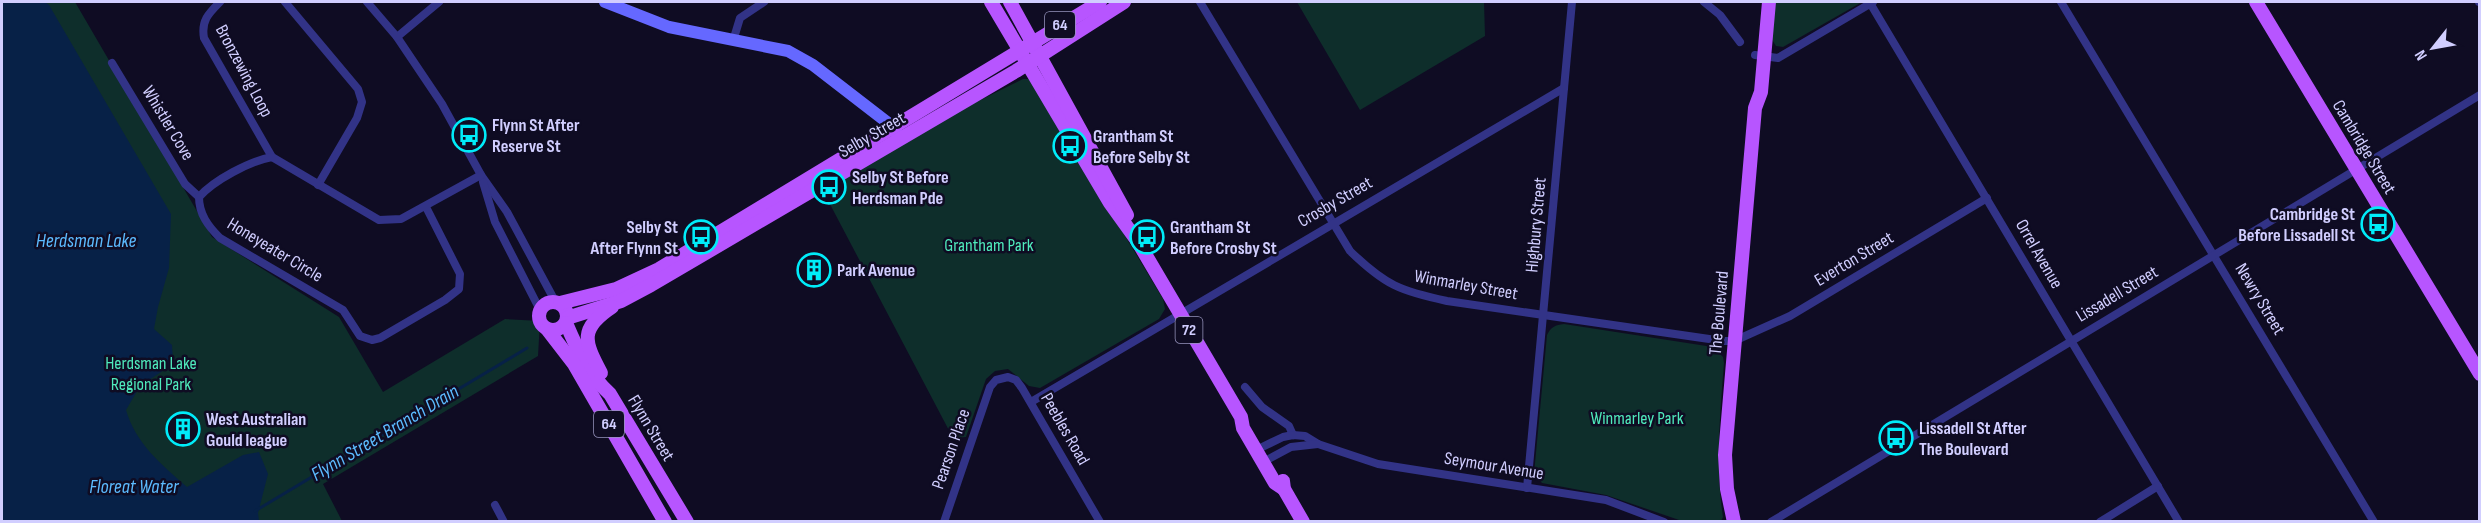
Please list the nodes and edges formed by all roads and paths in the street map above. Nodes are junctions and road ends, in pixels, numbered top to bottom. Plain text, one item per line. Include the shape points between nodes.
1 (219, 2) edge
2 (285, 2) edge
3 (367, 2) edge
4 (439, 2) edge
5 (605, 2) edge
6 (764, 2) edge
7 (991, 2) edge
8 (1010, 2) edge
9 (1100, 2) edge
10 (1124, 2) edge
11 (1200, 2) edge
12 (1572, 2) edge
13 (1704, 2) edge
14 (1760, 2) edge
15 (1769, 2) edge
16 (1871, 2) edge
17 (2061, 2) edge
18 (2256, 2) edge
19 (397, 37) junction
20 (733, 41) junction
21 (1033, 41) junction
22 (1740, 42) dead end
23 (1019, 50) junction
24 (1041, 56) junction
25 (1760, 56) junction
26 (112, 63) dead end
27 (1028, 64) junction
28 (1564, 88) junction
29 (2480, 95) edge
30 (892, 126) junction
31 (901, 140) junction
32 (272, 157) junction
33 (2356, 169) junction
34 (481, 175) junction
35 (318, 185) junction
36 (199, 197) junction
37 (1987, 198) junction
38 (426, 207) junction
39 (1332, 224) junction
40 (1138, 242) junction
41 (2214, 255) junction
42 (621, 301) junction
43 (557, 302) junction
44 (540, 310) junction
45 (1179, 313) junction
46 (1544, 315) junction
47 (566, 321) junction
48 (548, 329) junction
49 (1734, 341) junction
50 (2071, 341) junction
51 (2480, 374) edge
52 (990, 387) joint
53 (1245, 387) dead end
54 (609, 394) junction
55 (1031, 402) junction
56 (1293, 435) junction
57 (1318, 444) junction
58 (1264, 454) junction
59 (2158, 486) junction
60 (1527, 488) junction
61 (495, 505) dead end
62 (504, 522) edge
63 (665, 522) edge
64 (687, 522) edge
65 (944, 522) edge
66 (1100, 522) edge
67 (1303, 522) edge
68 (1664, 522) edge
69 (1734, 522) edge
70 (1771, 522) edge
71 (2100, 522) edge
72 (2179, 522) edge
73 (2374, 522) edge

1 - 32 street, Bronzewing Loop via 206,16 202,26 204,38
2 - 35 street via 358,89 362,102 357,118
3 - 19 street
4 - 19 street
5 - 20 main road via 669,27
6 - 20 street via 740,18
7 - 23 main road, 72
8 - 21 main road, 72
9 - 21 main road, Selby Street / 64
10 - 24 main road, Selby Street / 64
11 - 39 street, Winmarley Street
12 - 28 street, Highbury Street
13 - 22 street via 1720,15
14 - 25 main road, The Boulevard
15 - 25 main road, The Boulevard
16 - 25 street via 1778,58
16 - 37 street, Orrel Avenue
17 - 41 street, Newry Street
18 - 33 main road, Cambridge Street
19 - 34 street via 442,104
20 - 30 main road via 779,48 800,57
21 - 23 main road, Selby Street / 64
21 - 24 main road, 72
23 - 27 main road, 72
23 - 30 main road, Selby Street / 64
24 - 27 main road, Selby Street / 64
24 - 40 main road, 72 via 1119,198
25 - 49 main road, The Boulevard via 1761,92 1755,108
26 - 36 street, Whistler Cove via 185,184
27 - 31 main road, Selby Street / 64
27 - 40 main road, 72 via 1110,203
28 - 39 street, Crosby Street
28 - 46 street, Highbury Street
29 - 33 street, Lissadell Street
30 - 31 main road
30 - 43 main road, Selby Street / 64 via 659,269 616,289
31 - 42 main road, Selby Street / 64
32 - 35 street
32 - 36 street via 256,160
33 - 41 street, Lissadell Street
33 - 51 main road, Cambridge Street
34 - 38 street
34 - 43 street via 507,212
34 - 44 street via 495,222
35 - 38 street via 379,220 401,219
36 - 38 street, Honeyeater Circle via 199,209 220,238 343,310 360,336 372,340 445,300 459,288 460,274
37 - 49 street, Everton Street via 1790,316
37 - 50 street, Orrel Avenue
39 - 45 street, Crosby Street
39 - 46 street, Winmarley Street via 1350,251 1375,275 1407,292
40 - 45 main road, 72
41 - 50 street, Lissadell Street
41 - 73 street, Newry Street
42 - 47 main road, Selby Street / 64
42 - 54 main road, 64 via 595,319 587,333 590,354
43 - 44 main road, 64 via 546,303
43 - 47 main road, 64 via 566,310
44 - 48 main road, 64 via 541,322
45 - 55 street, Crosby Street
45 - 58 main road, 72 via 1241,417 1243,428
46 - 49 street, Winmarley Street
46 - 60 street, Highbury Street
47 - 48 main road, 64 via 560,328
47 - 54 main road, Flynn Street / 64 via 583,361
48 - 63 main road, Flynn Street / 64 via 574,364
49 - 69 main road, The Boulevard via 1725,455
50 - 59 street, Orrel Avenue
50 - 70 street, Lissadell Street
52 - 55 street, Peebles Road via 996,380 1008,377 1016,380
52 - 65 street, Pearson Place
53 - 56 street, Seymour Avenue via 1262,407 1289,426
54 - 64 main road, Flynn Street / 64
55 - 66 street, Peebles Road
56 - 57 street, Seymour Avenue via 1305,436
56 - 58 street
57 - 58 street, Seymour Avenue
57 - 60 street, Seymour Avenue via 1395,468
58 - 67 main road, 72 via 1275,483 1284,489
59 - 71 street
59 - 72 street, Orrel Avenue
60 - 68 street, Seymour Avenue via 1606,500
61 - 62 street

